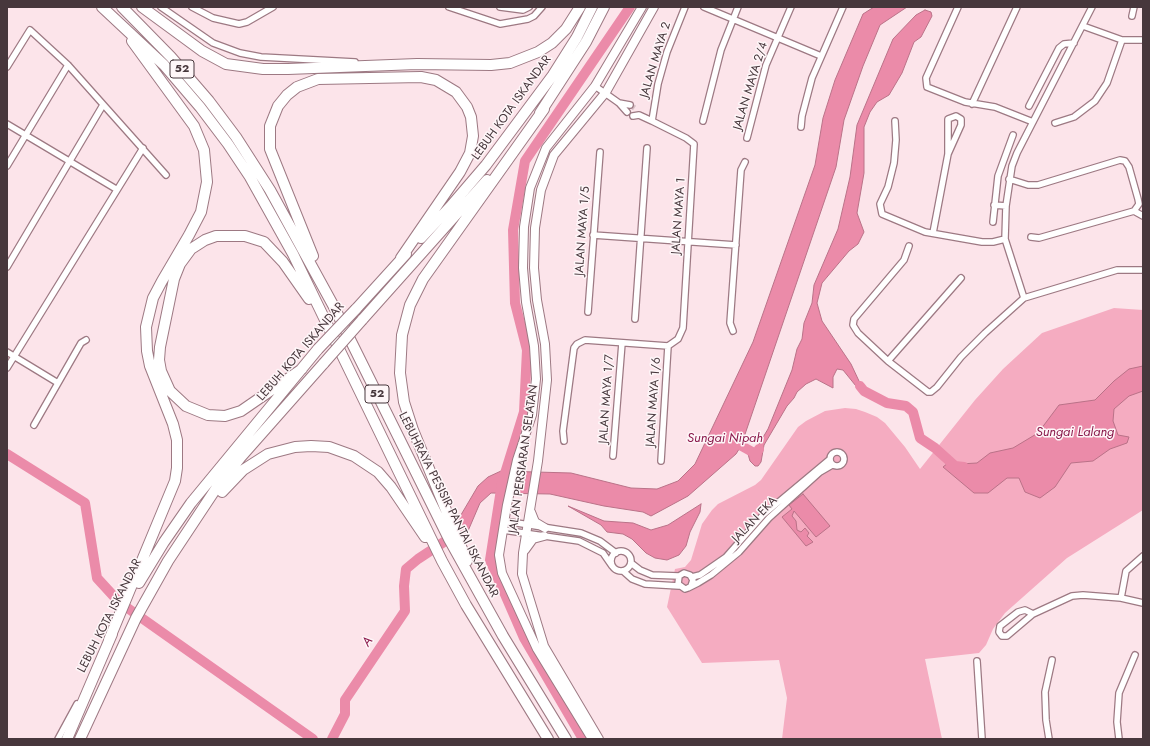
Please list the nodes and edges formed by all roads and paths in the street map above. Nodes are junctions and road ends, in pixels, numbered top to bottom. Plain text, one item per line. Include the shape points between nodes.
1 (102, 7) edge
2 (122, 7) edge
3 (142, 7) edge
4 (161, 7) edge
5 (192, 7) edge
6 (273, 7) edge
7 (449, 7) edge
8 (500, 7) edge
9 (529, 7) edge
10 (542, 7) edge
11 (580, 7) edge
12 (592, 7) edge
13 (604, 7) edge
14 (642, 7) edge
15 (654, 7) edge
16 (685, 7) edge
17 (704, 7) edge
18 (738, 7) edge
19 (791, 7) edge
20 (843, 7) edge
21 (958, 7) edge
22 (1017, 7) edge
23 (1092, 7) edge
24 (1134, 7) edge
25 (1132, 16) dead end
26 (733, 19) junction
27 (1082, 26) junction
28 (126, 28) junction
29 (777, 39) junction
30 (1122, 40) junction
31 (1143, 40) edge
32 (1074, 43) junction
33 (821, 56) junction
34 (418, 64) junction
35 (68, 65) junction
36 (7, 67) edge
37 (595, 86) junction
38 (1039, 87) junction
39 (1049, 91) junction
40 (606, 92) junction
41 (619, 103) junction
42 (972, 104) junction
43 (103, 105) junction
44 (630, 105) tunnel mouth
45 (1029, 106) dead end
46 (544, 109) junction
47 (636, 109) tunnel mouth
48 (626, 112) tunnel mouth
49 (652, 121) junction
50 (702, 121) dead end
51 (895, 121) dead end
52 (1033, 122) junction
53 (1056, 123) dead end
54 (7, 124) edge
55 (802, 127) dead end
56 (26, 135) junction
57 (1013, 135) dead end
58 (747, 138) dead end
59 (143, 148) junction
60 (648, 148) dead end
61 (1007, 150) junction
62 (600, 152) dead end
63 (1017, 153) junction
64 (948, 154) junction
65 (70, 162) junction
66 (745, 162) dead end
67 (7, 166) edge
68 (166, 175) dead end
69 (1009, 179) junction
70 (116, 190) junction
71 (994, 205) junction
72 (1006, 206) junction
73 (1134, 211) junction
74 (1143, 216) edge
75 (993, 222) dead end
76 (933, 232) junction
77 (593, 235) junction
78 (1032, 237) dead end
79 (641, 239) junction
80 (1005, 239) junction
81 (688, 243) junction
82 (736, 245) junction
83 (910, 246) dead end
84 (401, 258) junction
85 (7, 267) edge
86 (1143, 270) edge
87 (960, 278) dead end
88 (1024, 298) junction
89 (333, 304) junction
90 (588, 312) dead end
91 (323, 318) junction
92 (636, 319) dead end
93 (733, 331) dead end
94 (86, 340) dead end
95 (622, 343) junction
96 (668, 346) junction
97 (7, 352) edge
98 (14, 356) junction
99 (888, 361) junction
100 (7, 368) edge
101 (302, 369) junction
102 (58, 383) junction
103 (34, 425) dead end
104 (564, 441) dead end
105 (614, 456) dead end
106 (830, 458) junction
107 (661, 460) dead end
108 (832, 465) junction
109 (531, 505) junction
110 (504, 521) junction
111 (528, 525) junction
112 (503, 530) junction
113 (544, 532) junction
114 (526, 534) junction
115 (523, 553) junction
116 (616, 553) junction
117 (1143, 556) edge
118 (168, 561) junction
119 (442, 561) junction
120 (631, 563) junction
121 (612, 566) junction
122 (624, 571) junction
123 (679, 576) junction
124 (692, 577) junction
125 (679, 586) junction
126 (691, 586) junction
127 (526, 591) junction
128 (514, 597) junction
129 (1121, 598) junction
130 (481, 599) junction
131 (1143, 603) edge
132 (1033, 614) junction
133 (110, 640) junction
134 (1135, 655) dead end
135 (1052, 660) dead end
136 (978, 661) dead end
137 (95, 673) junction
138 (58, 739) edge
139 (67, 739) edge
140 (80, 739) edge
141 (548, 739) edge
142 (566, 739) edge
143 (592, 739) edge
144 (599, 739) edge
145 (982, 739) edge
146 (1050, 739) edge
147 (1119, 739) edge

1 - 28 highway, 52
2 - 89 highway, LEBUHRAYA PESISIR PANTAI ISKANDAR / 52 via 171,57 236,137 270,190
3 - 34 highway via 202,51 226,64 288,70
4 - 34 street via 214,43 250,56
5 - 6 street via 213,18 239,24
7 - 10 street via 500,24 528,19
8 - 9 street via 523,10
11 - 34 highway via 566,29 552,43 525,58 491,65
12 - 84 highway, LEBUH KOTA ISKANDAR via 554,75 491,159
13 - 46 highway, LEBUH KOTA ISKANDAR via 586,42
14 - 37 street, JALAN PERSIARAN SELATAN
15 - 40 street, JALAN PERSIARAN SELATAN
16 - 49 street, JALAN MAYA 2 via 660,78
17 - 26 street
18 - 26 street
19 - 29 street, JALAN MAYA 2/4
20 - 33 street
21 - 42 street via 926,82 931,89
22 - 42 street
23 - 27 street
24 - 25 street
26 - 29 street
26 - 50 street via 721,50
27 - 30 street
27 - 32 street
28 - 91 highway, 52 via 164,65 228,144 280,230
28 - 133 highway via 134,44 194,126 204,150 207,182 201,212 162,281 154,298 146,328 150,366 177,440 175,481
29 - 33 street
29 - 58 street, JALAN MAYA 2/4 via 766,65
30 - 31 street
30 - 53 street via 1106,83 1095,101 1074,117
32 - 38 street via 1064,44 1059,48
32 - 39 street
33 - 55 street via 812,78 802,116
35 - 36 street via 30,30
35 - 43 street
35 - 56 street
37 - 40 street
37 - 110 street, JALAN PERSIARAN SELATAN via 546,148 530,188 524,227 523,268 536,379 532,415 517,460
38 - 39 street
38 - 45 street
39 - 52 street
40 - 41 street
40 - 109 street, JALAN PERSIARAN SELATAN via 554,155 541,190 535,228 534,268 545,344 547,380
41 - 44 street
41 - 48 street
42 - 52 street via 999,108
43 - 59 street
43 - 65 street
46 - 118 highway, LEBUH KOTA ISKANDAR, bridge via 464,206 240,458 219,484
46 - 130 highway via 423,279 410,305 402,335 400,373 408,417
47 - 49 street, JALAN MAYA 1 via 636,115
49 - 81 street, JALAN MAYA 1 via 694,144
51 - 76 street via 894,163 880,211 884,216 917,230
52 - 63 street
54 - 56 street
56 - 65 street
56 - 67 street
57 - 61 street
59 - 68 street
59 - 70 street
60 - 79 street
61 - 63 street
61 - 71 street via 998,176
62 - 77 street, JALAN MAYA 1/5
63 - 69 street
64 - 64 street via 961,124 961,119 956,116 948,119
64 - 76 street
65 - 70 street
65 - 85 street
66 - 82 street via 741,170
69 - 72 street
69 - 73 street via 1028,185 1038,185 1115,160 1124,161 1129,167 1138,199 1139,204
70 - 98 street
71 - 72 street
71 - 75 street
72 - 80 street
73 - 74 street
73 - 78 street via 1039,238
76 - 80 street via 982,242
77 - 79 street
77 - 90 street, JALAN MAYA 1/5
79 - 81 street
79 - 92 street
80 - 88 street
81 - 82 street
81 - 96 street, JALAN MAYA 1 via 683,328 678,339
82 - 93 street via 730,323
83 - 99 street via 904,260 853,322 858,333
84 - 89 highway via 460,172 470,152 473,126 467,107 449,87 436,80 421,77 324,78 297,87 282,100 275,112 269,133 270,149
84 - 101 highway, LEBUH KOTA ISKANDAR, bridge
86 - 88 street via 1117,270
87 - 99 street
88 - 99 street via 985,333 931,392 925,391
89 - 130 highway, LEBUHRAYA PESISIR PANTAI ISKANDAR / 52 via 420,483
91 - 101 highway via 277,254 264,242 252,237 227,235 205,240 188,253 178,270 168,306 160,360 167,386 181,403 208,416 232,415 249,407
91 - 119 highway, 52
94 - 102 street via 81,343
95 - 96 street
95 - 104 street via 584,340 576,344 563,431
95 - 105 street, JALAN MAYA 1/7
96 - 107 street, JALAN MAYA 1/6
97 - 98 street
98 - 100 street
98 - 102 street
101 - 133 highway, LEBUH KOTA ISKANDAR via 178,521 138,584
102 - 103 street
106 - 108 street
106 - 108 street, JALAN EKA via 837,452 844,457 844,462 840,466
106 - 124 street, JALAN EKA via 763,515 726,557 700,575
108 - 126 street, JALAN EKA via 820,472 769,518 722,567
109 - 111 street, JALAN PERSIARAN SELATAN
109 - 113 street via 535,522
110 - 111 street
110 - 112 street, JALAN PERSIARAN SELATAN
111 - 113 street
111 - 114 street, JALAN PERSIARAN SELATAN
112 - 114 street
112 - 128 street, JALAN PERSIARAN SELATAN via 499,555 502,573
113 - 114 street
113 - 115 street via 530,542
113 - 116 street via 591,536
113 - 121 street via 588,544 603,553
114 - 115 street, JALAN PERSIARAN SELATAN
115 - 127 street, JALAN PERSIARAN SELATAN via 522,574
116 - 120 street via 627,553
116 - 121 street via 612,559
117 - 129 street via 1126,571
118 - 119 highway via 229,482 243,470 273,452 295,446 311,446 346,452 378,472 391,486
118 - 140 highway, LEBUH KOTA ISKANDAR via 136,618
119 - 141 highway, 52
120 - 122 street
120 - 123 street via 652,575
121 - 122 street via 617,571
122 - 125 street via 632,579 645,584
123 - 124 street via 687,573
123 - 125 street
124 - 126 street
125 - 126 street via 685,589
127 - 128 street
127 - 144 street, JALAN PERSIARAN SELATAN via 544,646
128 - 143 street, JALAN PERSIARAN SELATAN via 537,649
129 - 131 street
129 - 132 street via 1072,596
130 - 142 highway, LEBUHRAYA PESISIR PANTAI ISKANDAR / 52
132 - 132 street via 1007,636 1002,636 999,632 1000,626 1018,612 1025,610
133 - 137 highway, LEBUH KOTA ISKANDAR
134 - 147 street via 1119,693
135 - 146 street via 1045,692
136 - 145 street
137 - 138 street
137 - 139 highway, LEBUH KOTA ISKANDAR

